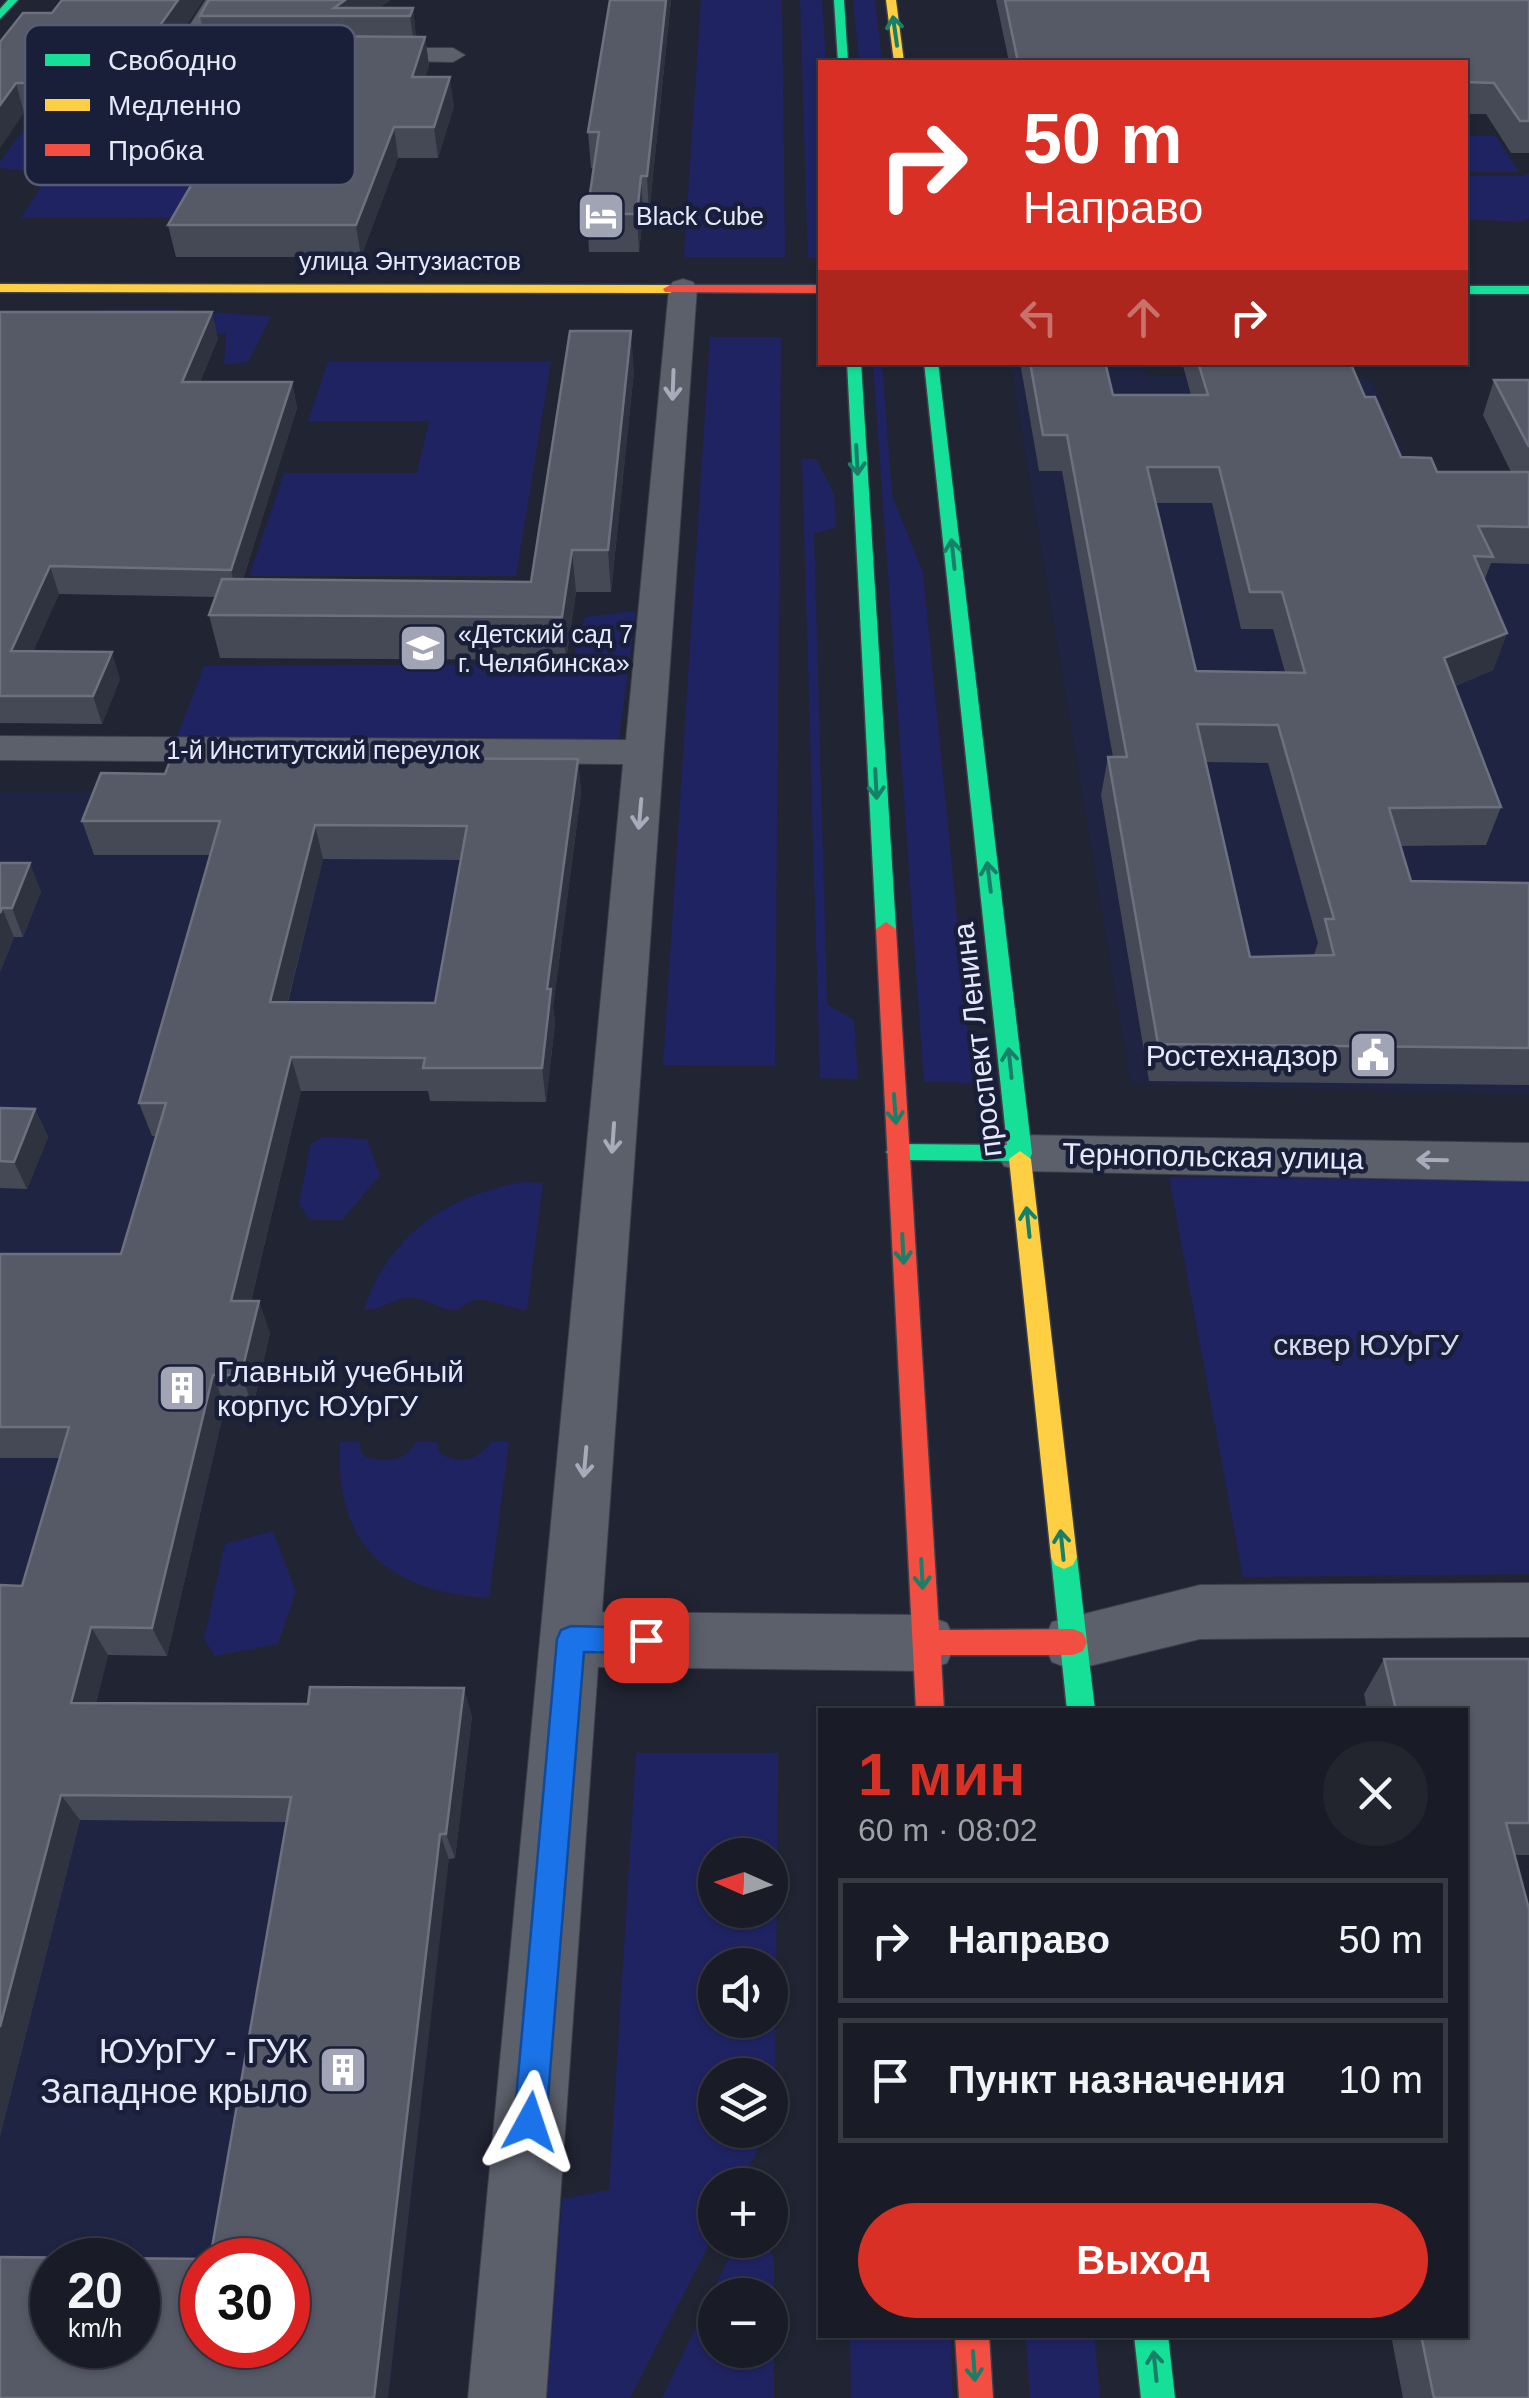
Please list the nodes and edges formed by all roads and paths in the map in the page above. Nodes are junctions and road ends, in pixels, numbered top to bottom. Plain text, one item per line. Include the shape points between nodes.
1 (14, 0) edge
2 (217, 0) edge
3 (839, 0) edge
4 (891, 0) edge
5 (0, 16) edge
6 (206, 25) edge
7 (355, 55) edge
8 (453, 55) dead end
9 (843, 60) edge
10 (899, 60) edge
11 (0, 288) edge
12 (683, 288) junction
13 (818, 289) edge
14 (1468, 290) edge
15 (1529, 290) edge
16 (854, 365) edge
17 (931, 365) edge
18 (0, 748) edge
19 (645, 752) junction
20 (898, 1152) junction
21 (1021, 1153) junction
22 (1529, 1162) edge
23 (1529, 1610) edge
24 (571, 1639) junction
25 (1073, 1642) junction
26 (926, 1643) junction
27 (930, 1708) edge
28 (1081, 1708) edge
29 (972, 2338) edge
30 (1151, 2338) edge
31 (507, 2398) edge
32 (976, 2398) edge
33 (1158, 2398) edge

1 - 5 main road
2 - 6 street
3 - 9 main road
10 -> 4 main road
7 - 8 street
11 - 12 main road, улица Энтузиастов
12 - 13 main road, улица Энтузиастов
12 -> 19 street
14 - 15 main road
16 -> 20 main road
21 -> 17 main road, проспект Ленина
18 - 19 street, 1-й Институтский переулок
19 -> 24 street
20 - 21 main road, Тернопольская улица
20 -> 26 main road
22 -> 21 street, Тернопольская улица
25 -> 21 main road, проспект Ленина
23 - 25 street via 1200,1612
24 - 26 street
24 - 31 street
25 - 26 main road
25 - 28 main road, проспект Ленина
26 - 27 main road
29 -> 32 main road
33 -> 30 main road

